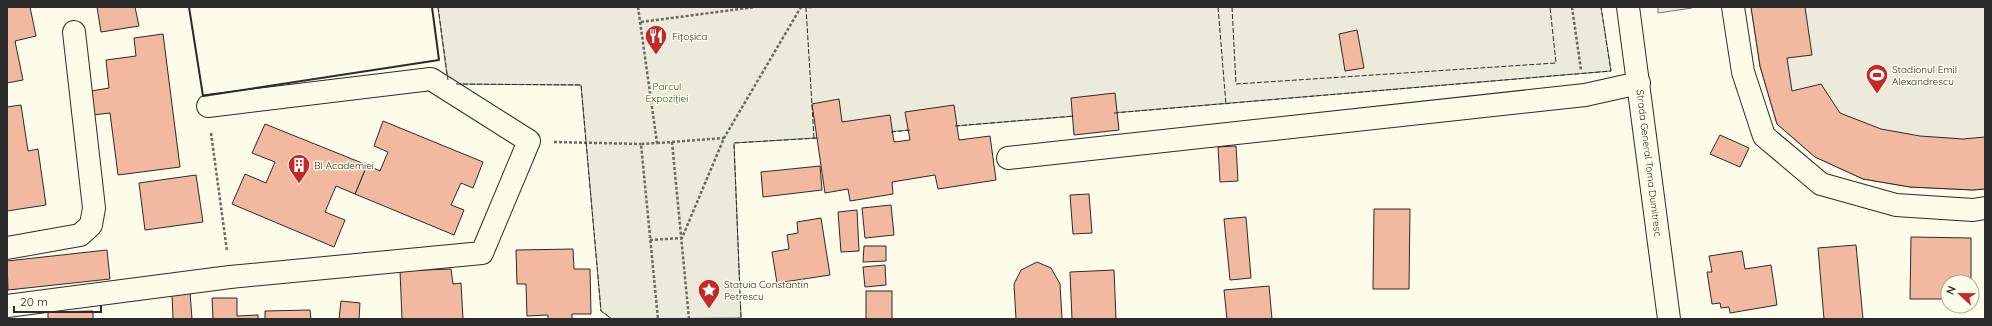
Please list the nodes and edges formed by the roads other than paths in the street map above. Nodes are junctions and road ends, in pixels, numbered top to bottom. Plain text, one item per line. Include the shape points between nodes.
1 (1628, 7) edge
2 (1733, 7) edge
3 (74, 32) dead end
4 (1639, 83) junction
5 (208, 106) road end
6 (1008, 158) dead end
7 (1985, 208) edge
8 (7, 248) edge
9 (7, 306) edge
10 (1670, 319) edge

1 - 4 street, Strada General Toma Dumitresc
2 - 7 street via 1743,72 1764,136 1821,184 1896,205 1973,210
3 - 8 street via 94,208 91,225 80,235
4 - 6 street via 1585,96
4 - 10 street, Strada General Toma Dumitresc
5 - 9 street via 430,79 529,141 482,253 230,277

